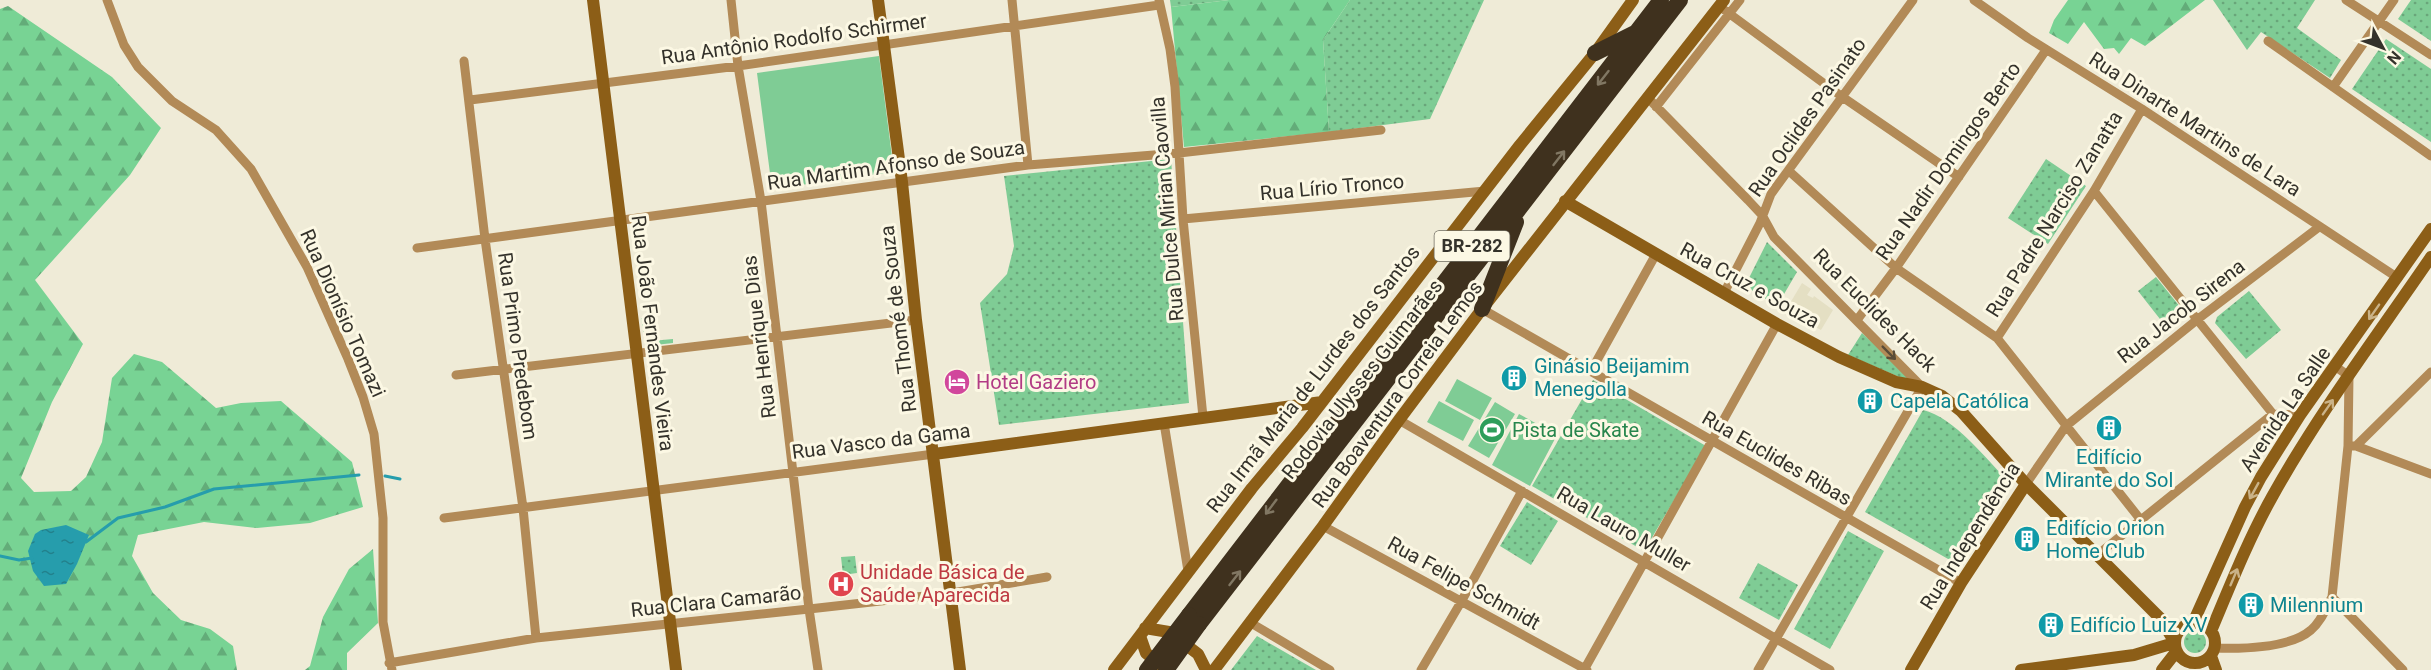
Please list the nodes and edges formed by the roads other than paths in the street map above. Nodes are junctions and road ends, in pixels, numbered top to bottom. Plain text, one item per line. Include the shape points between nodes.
1 (107, 0) edge
2 (592, 0) edge
3 (731, 0) edge
4 (878, 0) edge
5 (1012, 0) edge
6 (1633, 0) edge
7 (1661, 0) edge
8 (1680, 0) edge
9 (1740, 0) edge
10 (1913, 0) edge
11 (1974, 0) edge
12 (2346, 0) edge
13 (2394, 0) edge
14 (1159, 2) edge
15 (1724, 7) edge
16 (2379, 21) junction
17 (1014, 27) junction
18 (1638, 32) junction
19 (2268, 42) dead end
20 (884, 44) junction
21 (2046, 50) junction
22 (1595, 53) junction
23 (2431, 55) edge
24 (464, 61) dead end
25 (738, 66) junction
26 (603, 84) junction
27 (2333, 87) junction
28 (1841, 96) junction
29 (1647, 97) junction
30 (470, 100) junction
31 (1656, 107) junction
32 (2142, 109) junction
33 (1381, 130) dead end
34 (1179, 153) junction
35 (2431, 156) edge
36 (1028, 165) junction
37 (1788, 171) junction
38 (1959, 177) junction
39 (902, 182) junction
40 (1485, 190) junction
41 (2094, 191) junction
42 (761, 201) junction
43 (1565, 201) junction
44 (1523, 204) junction
45 (1762, 215) junction
46 (1183, 219) junction
47 (620, 220) junction
48 (2319, 227) junction
49 (2431, 230) edge
50 (485, 239) junction
51 (417, 248) dead end
52 (1656, 254) junction
53 (2431, 257) edge
54 (1896, 268) junction
55 (2398, 278) junction
56 (1724, 293) junction
57 (1482, 309) junction
58 (2198, 319) junction
59 (916, 320) junction
60 (1857, 320) junction
61 (1777, 324) junction
62 (777, 335) junction
63 (1997, 338) junction
64 (636, 352) junction
65 (2336, 367) junction
66 (503, 368) junction
67 (1591, 371) junction
68 (2431, 372) edge
69 (456, 375) dead end
70 (2349, 376) junction
71 (1922, 387) junction
72 (1322, 402) junction
73 (2273, 414) junction
74 (2300, 416) junction
75 (1203, 417) junction
76 (1399, 420) junction
77 (1164, 423) junction
78 (2066, 426) junction
79 (1713, 441) junction
80 (2352, 446) junction
81 (934, 454) junction
82 (793, 471) junction
83 (2431, 474) edge
84 (2026, 484) junction
85 (653, 490) junction
86 (1522, 491) junction
87 (523, 508) junction
88 (1845, 517) junction
89 (444, 518) dead end
90 (2140, 519) junction
91 (1323, 526) junction
92 (2232, 537) junction
93 (2248, 544) junction
94 (2096, 556) junction
95 (1645, 562) junction
96 (1188, 571) junction
97 (1047, 577) dead end
98 (1961, 583) junction
99 (952, 593) junction
100 (2332, 597) junction
101 (1461, 602) junction
102 (1161, 607) junction
103 (809, 609) junction
104 (2160, 618) junction
105 (1194, 619) junction
106 (671, 623) junction
107 (1251, 623) junction
108 (2188, 624) junction
109 (2211, 631) junction
110 (1143, 632) junction
111 (1169, 632) junction
112 (536, 638) junction
113 (1776, 638) junction
114 (2176, 649) junction
115 (2213, 652) junction
116 (1198, 654) junction
117 (1226, 654) junction
118 (1125, 655) junction
119 (2134, 655) junction
120 (2152, 656) junction
121 (1146, 662) edge
122 (390, 666) edge
123 (2199, 667) edge
124 (2166, 669) edge
125 (676, 670) edge
126 (818, 670) edge
127 (960, 670) edge
128 (1114, 670) edge
129 (1166, 670) edge
130 (1206, 670) edge
131 (1214, 670) edge
132 (1330, 670) edge
133 (1421, 670) edge
134 (1585, 670) edge
135 (1758, 670) edge
136 (1830, 670) edge
137 (1911, 670) edge
138 (2021, 670) edge
139 (2216, 670) edge
140 (2403, 670) edge

1 - 122 street, Rua Dionísio Tomazi via 124,45 138,67 172,101 216,130 252,169 307,267 351,366 374,434 383,518 383,621
2 - 26 street, Rua João Fernandes Vieira
3 - 25 street, Rua Henrique Dias
4 - 20 street, Rua Thomé de Souza
5 - 17 street
6 - 22 street, Rua Irmã Maria de Lurdes dos Santos
7 - 18 highway, Rodovia Ulysses Guimarães / BR-282
44 -> 8 highway, Rodovia Ulysses Guimarães / BR-282
9 - 15 street
10 - 28 street, Rua Oclides Pasinato
11 - 21 street, Rua Dinarte Martins de Lara
12 - 16 street
13 - 16 street
14 - 17 street, Rua Antônio Rodolfo Schirmer
14 - 34 street, Rua Dulce Mirian Caovilla via 1172,58
15 - 28 street
15 - 29 street, Rua Boaventura Correia Lemos
15 - 31 street
16 - 23 street
16 - 27 street
17 - 20 street, Rua Antônio Rodolfo Schirmer
17 - 36 street
18 - 22 highway
18 -> 105 highway, Rodovia Ulysses Guimarães / BR-282
19 - 27 street
20 - 25 street, Rua Antônio Rodolfo Schirmer
20 - 39 street, Rua Thomé de Souza
21 - 32 street, Rua Dinarte Martins de Lara
21 - 38 street, Rua Nadir Domingos Berto
22 - 40 street, Rua Irmã Maria de Lurdes dos Santos
24 - 30 street, Rua Primo Predebom
25 - 26 street, Rua Antônio Rodolfo Schirmer
25 - 42 street, Rua Henrique Dias
26 - 30 street, Rua Antônio Rodolfo Schirmer
26 - 47 street, Rua João Fernandes Vieira
27 - 35 street
28 - 37 street, Rua Oclides Pasinato
28 - 38 street
29 - 31 street, Rua Euclides Hack
29 - 43 street, Rua Boaventura Correia Lemos
30 - 50 street, Rua Primo Predebom
31 - 45 street, Rua Euclides Hack
32 - 41 street, Rua Padre Narciso Zanatta
32 - 48 street, Rua Dinarte Martins de Lara
33 - 34 street, Rua Martim Afonso de Souza
34 - 36 street, Rua Martim Afonso de Souza
34 - 46 street, Rua Dulce Mirian Caovilla
36 - 39 street, Rua Martim Afonso de Souza
37 - 45 street, Rua Oclides Pasinato
37 - 54 street
38 - 54 street, Rua Nadir Domingos Berto
39 - 42 street, Rua Martim Afonso de Souza
39 - 59 street, Rua Thomé de Souza
40 - 46 street, Rua Lírio Tronco
40 - 72 street, Rua Irmã Maria de Lurdes dos Santos
41 - 58 street
41 - 63 street, Rua Padre Narciso Zanatta
42 - 47 street, Rua Martim Afonso de Souza
42 - 62 street, Rua Henrique Dias
43 - 52 street, Rua Cruz e Souza
43 - 57 street, Rua Boaventura Correia Lemos
44 - 57 highway
105 -> 44 highway, Rodovia Ulysses Guimarães / BR-282
45 - 56 street, Rua Oclides Pasinato
45 - 60 street, Rua Euclides Hack via 1774,237
46 - 75 street, Rua Dulce Mirian Caovilla
47 - 50 street, Rua Martim Afonso de Souza
47 - 64 street, Rua João Fernandes Vieira
48 - 55 street, Rua Dinarte Martins de Lara
48 - 58 street, Rua Jacob Sirena
49 - 55 street, Avenida La Salle
50 - 51 street, Rua Martim Afonso de Souza
50 - 66 street, Rua Primo Predebom
52 - 56 street, Rua Cruz e Souza
52 - 67 street
53 - 70 street, Avenida La Salle
54 - 60 street, Rua Nadir Domingos Berto
54 - 63 street
55 -> 65 street, Avenida La Salle
56 - 61 street, Rua Cruz e Souza
57 - 67 street, Rua Euclides Ribas
57 - 76 street, Rua Boaventura Correia Lemos
58 - 73 street
58 - 78 street, Rua Jacob Sirena
59 - 62 street
59 - 81 street, Rua Thomé de Souza
60 -> 71 street, Rua Euclides Hack
61 - 71 street, Rua Cruz e Souza via 1896,382
61 - 79 street
62 - 64 street
62 - 82 street, Rua Henrique Dias
63 - 78 street
64 - 66 street
64 - 85 street, Rua João Fernandes Vieira
65 - 70 street
65 - 74 street, Avenida La Salle
66 - 69 street
66 - 87 street, Rua Primo Predebom
67 - 79 street, Rua Euclides Ribas
68 - 80 street
70 - 80 street
93 -> 70 street, Avenida La Salle via 2315,425
71 - 84 street, Rua Euclides Hack via 1961,411
71 - 88 street
72 - 75 street, Rua Vasco da Gama
72 - 96 street, Rua Irmã Maria de Lurdes dos Santos
73 - 74 street
73 - 90 street
74 -> 92 street, Avenida La Salle via 2261,477
75 - 77 street, Rua Vasco da Gama
76 - 86 street, Rua Lauro Muller
76 - 91 street, Rua Boaventura Correia Lemos
77 - 81 street, Rua Vasco da Gama
77 - 96 street
78 - 84 street, Rua Independência
78 - 90 street
79 - 88 street, Rua Euclides Ribas
79 - 95 street
80 - 83 street
80 - 100 street
81 - 82 street, Rua Vasco da Gama
81 - 99 street, Rua Thomé de Souza
82 - 85 street, Rua Vasco da Gama
82 - 103 street, Rua Henrique Dias
84 - 94 street, Rua Euclides Hack
84 - 98 street, Rua Independência
85 - 87 street, Rua Vasco da Gama
85 - 106 street, Rua João Fernandes Vieira
86 - 95 street, Rua Lauro Muller
86 - 101 street
87 - 89 street, Rua Vasco da Gama
87 - 112 street, Rua Primo Predebom
88 - 98 street, Rua Euclides Ribas
88 - 113 street
90 - 94 street
91 - 101 street, Rua Felipe Schmidt
91 - 107 street, Rua Boaventura Correia Lemos
92 - 93 street
92 - 108 street, Avenida La Salle
109 -> 93 street, Avenida La Salle
94 - 104 street, Rua Euclides Hack
95 - 113 street, Rua Lauro Muller
95 - 134 street
96 - 102 street, Rua Irmã Maria de Lurdes dos Santos
97 - 99 street, Rua Clara Camarão
98 - 137 street, Rua Independência
99 - 103 street, Rua Clara Camarão
99 - 127 street, Rua Thomé de Souza
100 - 115 street via 2312,630 2287,644
100 - 140 street
101 - 133 street
101 - 134 street, Rua Felipe Schmidt
102 - 110 street, Rua Irmã Maria de Lurdes dos Santos
102 - 111 street
103 - 106 street, Rua Clara Camarão
103 - 126 street, Rua Henrique Dias
104 - 108 street, Rua Euclides Hack
104 - 114 street, Rua Euclides Hack
105 - 121 highway, Rodovia Ulysses Guimarães / BR-282, bridge
105 - 129 highway, Rodovia Ulysses Guimarães / BR-282, bridge
106 - 112 street, Rua Clara Camarão
106 - 125 street, Rua João Fernandes Vieira
107 - 117 street, Rua Boaventura Correia Lemos
107 - 132 street
108 - 109 street via 2203,624
108 - 114 street
109 - 115 street via 2215,638
110 - 111 street
110 - 118 street, Rua Irmã Maria de Lurdes dos Santos
110 - 121 street
111 - 116 street
112 - 122 street, Rua Clara Camarão
113 - 135 street
113 - 136 street, Rua Lauro Muller
114 - 119 street
114 - 120 street
114 - 123 street
114 - 124 street
115 - 123 street
115 - 139 street
116 - 117 street
116 - 130 street
117 - 131 street, Rua Boaventura Correia Lemos
118 - 121 street
118 - 128 street, Rua Irmã Maria de Lurdes dos Santos
119 - 120 street
119 - 138 street
120 - 124 street
121 - 129 street

